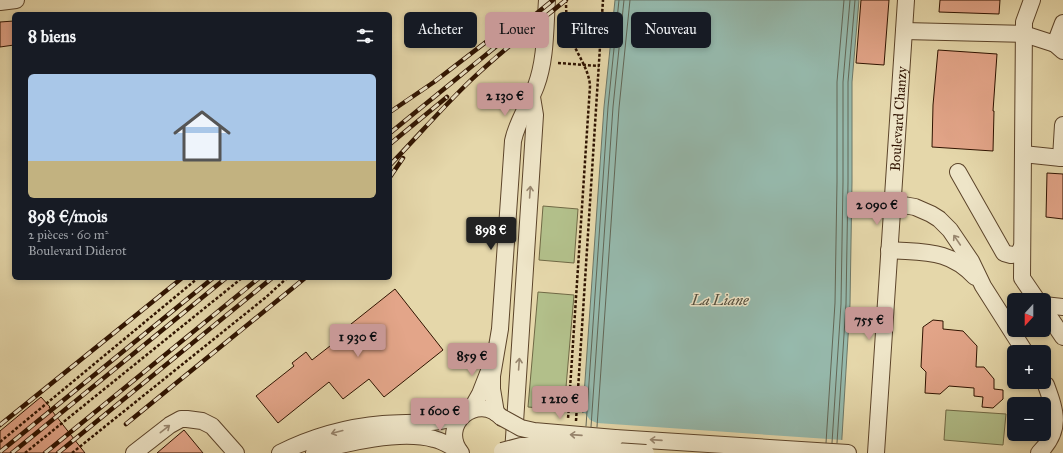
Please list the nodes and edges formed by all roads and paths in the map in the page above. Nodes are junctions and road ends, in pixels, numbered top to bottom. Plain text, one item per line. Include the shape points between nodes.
1 (16, 0) edge
2 (547, 0) edge
3 (566, 0) edge
4 (603, 0) edge
5 (906, 0) edge
6 (1032, 0) edge
7 (0, 2) edge
8 (1063, 24) edge
9 (904, 31) junction
10 (1024, 34) junction
11 (1059, 47) edge
12 (551, 62) dead end
13 (584, 64) junction
14 (599, 66) junction
15 (532, 97) junction
16 (1063, 125) edge
17 (1023, 154) junction
18 (1062, 158) edge
19 (958, 172) dead end
20 (892, 203) junction
21 (1022, 247) junction
22 (889, 250) junction
23 (196, 280) edge
24 (240, 280) edge
25 (285, 280) edge
26 (983, 286) junction
27 (1032, 293) edge
28 (1051, 306) edge
29 (1063, 307) edge
30 (1051, 319) edge
31 (1063, 337) edge
32 (1021, 345) edge
33 (494, 357) junction
34 (1047, 389) edge
35 (1049, 389) edge
36 (1063, 409) edge
37 (466, 413) junction
38 (499, 415) junction
39 (576, 421) dead end
40 (567, 424) dead end
41 (0, 442) edge
42 (231, 451) edge
43 (460, 452) edge
44 (505, 452) edge
45 (25, 453) edge
46 (72, 453) edge
47 (134, 453) edge
48 (280, 453) edge
49 (314, 453) edge
50 (646, 453) edge
51 (848, 453) edge
52 (876, 453) edge
53 (1039, 453) edge

1 - 7 street
2 - 15 street via 543,61
3 - 13 path via 570,35
4 - 14 path
5 - 9 street, Boulevard Chanzy
6 - 10 street via 1024,22
8 - 11 street
9 - 10 street
9 - 20 street, Boulevard Chanzy
10 - 11 street
10 - 17 street
12 - 13 path
13 - 14 path
13 - 40 path via 590,86
14 - 39 path
15 - 33 street via 518,122 513,141 500,320
44 -> 15 street via 535,116
16 - 18 street
17 - 18 street
17 - 21 street
19 - 21 street via 1004,253 1018,254
20 - 22 street, Boulevard Chanzy
26 -> 20 street via 968,256 945,224 923,210
21 - 27 street via 1022,278
22 - 26 street via 947,256 964,266
22 - 52 street, Boulevard Chanzy
23 - 41 path
24 - 45 path
25 - 46 path
26 - 32 street
28 - 29 street
30 - 31 street
33 - 37 street via 482,389
33 - 38 street via 492,389
34 - 53 street via 1056,418 1053,433
35 - 36 street
37 - 38 street via 477,408 486,408
37 - 43 street via 457,422 454,432 454,439
37 -> 48 street via 439,422 384,424 345,430 312,439
38 - 44 street, bridge via 508,431
51 -> 38 street, bridge via 534,431 521,428
47 -> 42 street via 175,421 182,419 202,421 212,426
43 - 49 street via 435,439 409,437 359,441
44 - 50 street, bridge via 521,446 538,446

